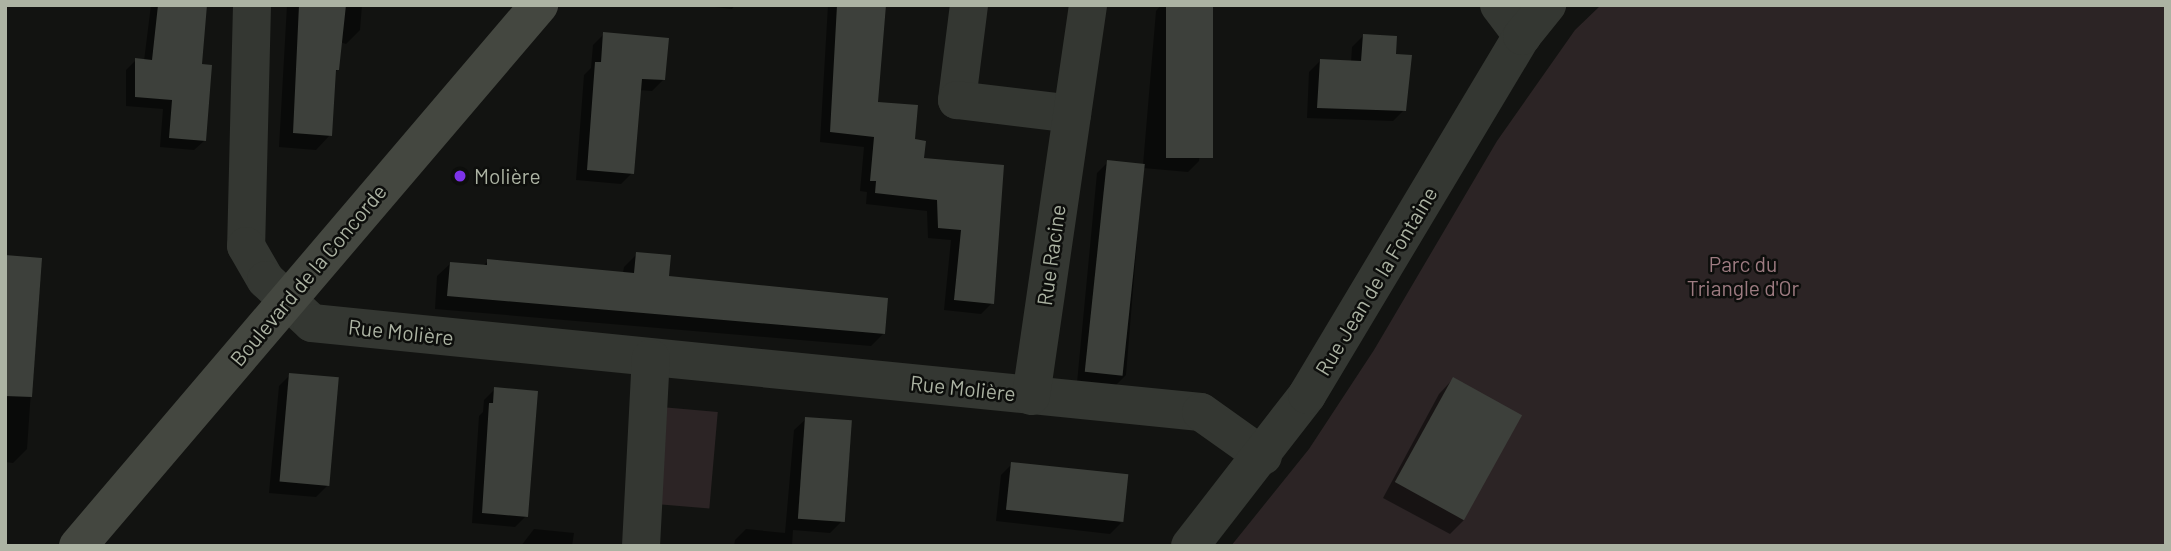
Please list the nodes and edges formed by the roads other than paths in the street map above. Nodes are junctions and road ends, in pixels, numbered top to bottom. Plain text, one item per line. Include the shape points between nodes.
1 (252, 5) edge
2 (539, 5) edge
3 (969, 5) edge
4 (1088, 5) edge
5 (1499, 5) edge
6 (1547, 5) edge
7 (1522, 36) junction
8 (1072, 114) junction
9 (287, 299) junction
10 (651, 358) junction
11 (1031, 396) junction
12 (1263, 456) junction
13 (78, 546) edge
14 (640, 546) edge
15 (1190, 546) edge

1 - 9 street, Rue Molière via 246,246 266,280
2 - 9 street, Boulevard de la Concorde
3 - 8 street via 957,100
4 - 8 street, Rue Racine
5 - 7 street
6 - 7 street, Rue Jean de la Fontaine
7 - 12 street, Rue Jean de la Fontaine via 1307,395
8 - 11 street, Rue Racine
9 - 10 street, Rue Molière via 312,323
9 - 13 street, Boulevard de la Concorde
10 - 11 street, Rue Molière
10 - 14 street
11 - 12 street, Rue Molière via 1201,412
12 - 15 street, Rue Jean de la Fontaine

